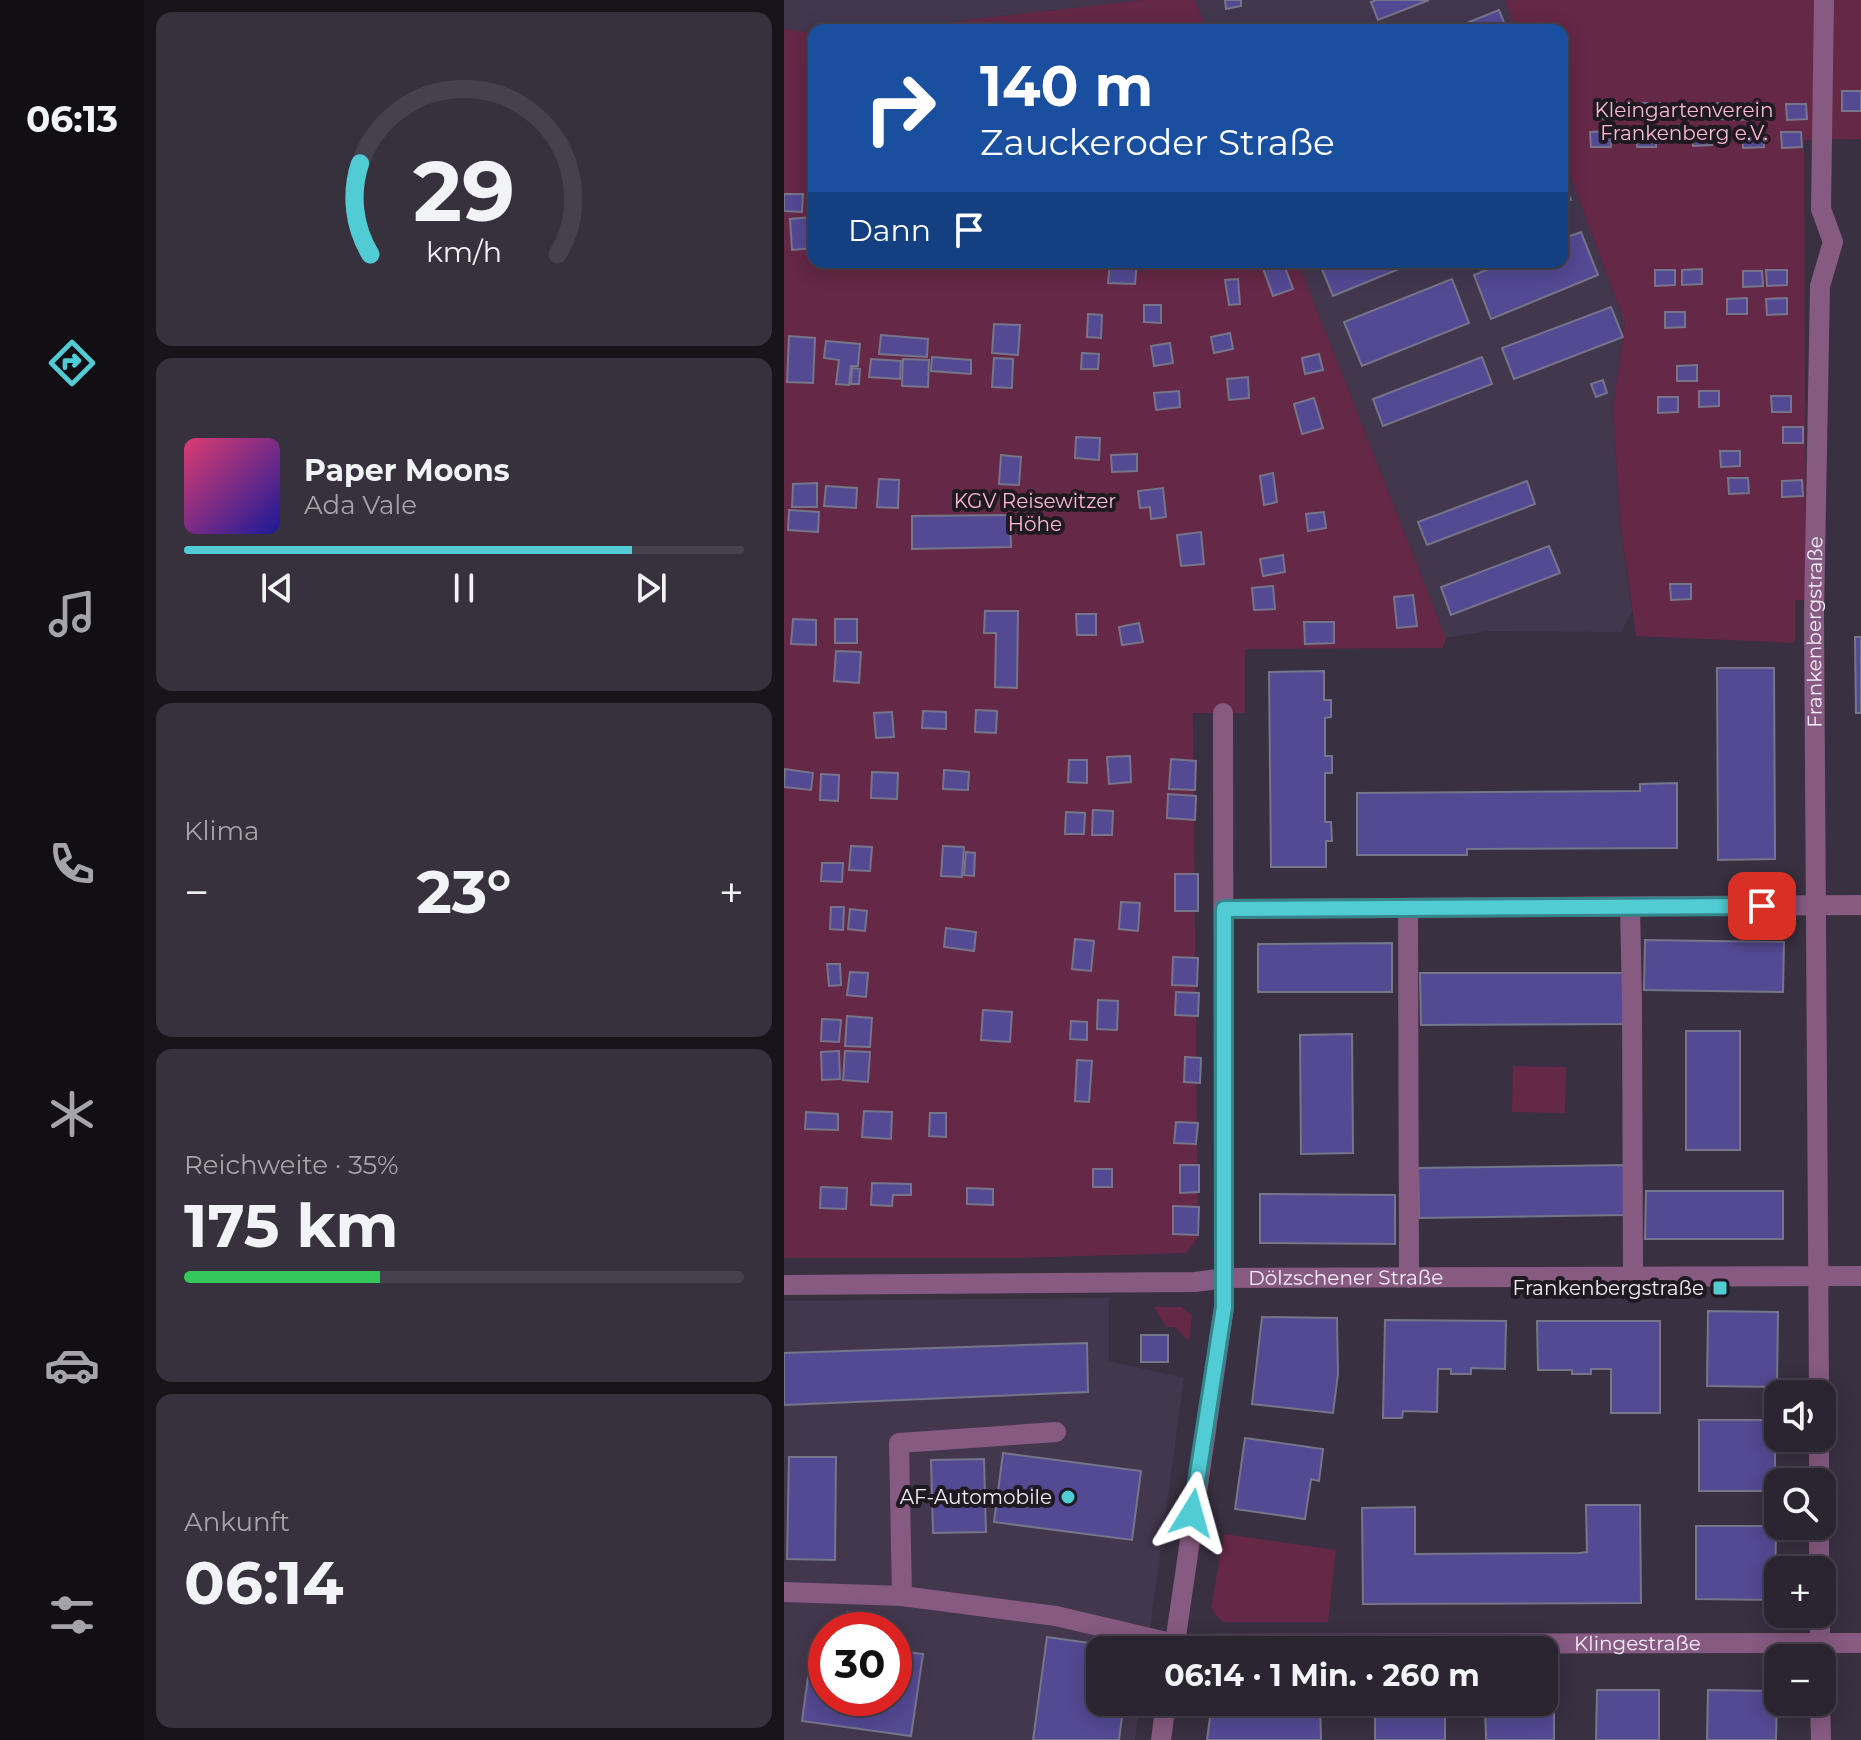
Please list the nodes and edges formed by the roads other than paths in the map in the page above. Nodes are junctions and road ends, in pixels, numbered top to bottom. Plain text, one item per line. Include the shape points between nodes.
1 (1824, 0) edge
2 (1223, 713) dead end
3 (1816, 905) junction
4 (1861, 905) edge
5 (1630, 907) junction
6 (1408, 908) junction
7 (1224, 909) junction
8 (1818, 1276) junction
9 (1861, 1276) edge
10 (1633, 1277) junction
11 (1225, 1278) junction
12 (1409, 1278) junction
13 (784, 1285) edge
14 (1819, 1380) edge
15 (1056, 1432) dead end
16 (784, 1592) edge
17 (902, 1596) junction
18 (1132, 1636) edge
19 (1176, 1636) edge
20 (1861, 1643) edge
21 (1836, 1647) edge
22 (1558, 1649) edge
23 (1764, 1650) edge
24 (1164, 1716) edge
25 (1820, 1716) edge
26 (1161, 1740) edge
27 (1821, 1740) edge

1 - 3 street, Frankenbergstraße via 1821,209 1833,242 1820,286
2 - 7 street
3 - 4 street
3 - 5 street
3 - 8 street, Frankenbergstraße
5 - 6 street
5 - 10 street
6 - 7 street
6 - 12 street
7 - 11 street
8 - 9 street, Dölzschener Straße
8 - 10 street, Dölzschener Straße
8 - 14 street, Frankenbergstraße
10 - 12 street, Dölzschener Straße
11 - 12 street, Dölzschener Straße
11 - 13 street, Dölzschener Straße
11 - 19 street
15 - 17 street via 899,1443
16 - 17 street, Klingestraße
17 - 18 street, Klingestraße via 1056,1616
20 - 21 street, Klingestraße
22 - 23 street, Klingestraße
24 - 26 street
25 - 27 street

